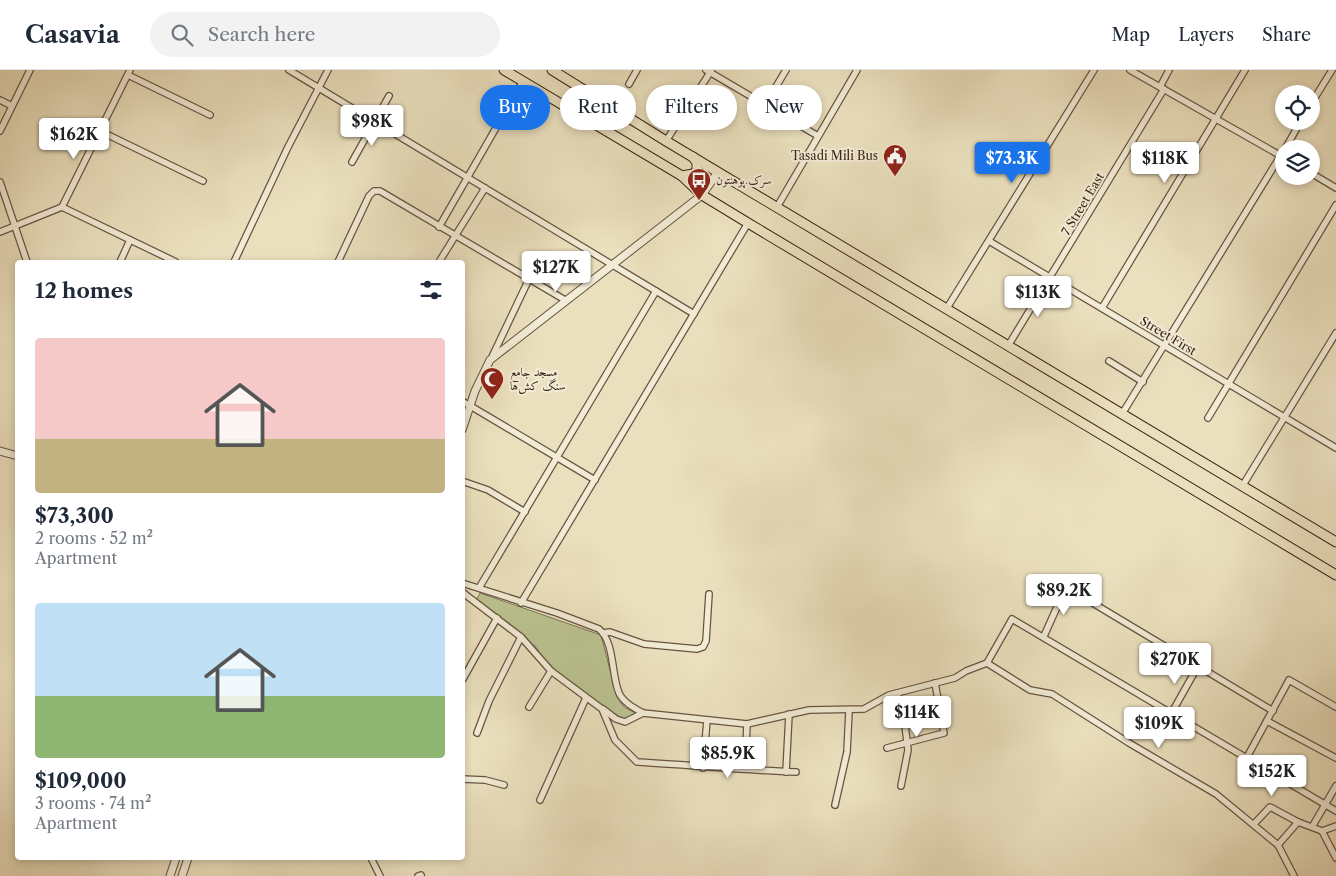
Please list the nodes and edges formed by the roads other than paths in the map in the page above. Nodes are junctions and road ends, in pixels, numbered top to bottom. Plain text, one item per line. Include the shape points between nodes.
1 (30, 70) edge
2 (289, 70) edge
3 (328, 70) edge
4 (504, 70) edge
5 (552, 70) edge
6 (637, 70) edge
7 (786, 70) edge
8 (857, 70) edge
9 (1094, 70) edge
10 (1130, 70) edge
11 (1169, 70) edge
12 (1245, 70) edge
13 (1332, 70) edge
14 (709, 71) edge
15 (129, 72) edge
16 (523, 81) junction
17 (628, 84) dead end
18 (777, 85) edge
19 (318, 87) junction
20 (1162, 88) junction
21 (1320, 89) edge
22 (747, 94) edge
23 (389, 96) dead end
24 (0, 100) edge
25 (12, 106) junction
26 (210, 115) dead end
27 (1217, 118) junction
28 (375, 121) junction
29 (808, 130) edge
30 (0, 131) edge
31 (100, 131) junction
32 (818, 136) junction
33 (666, 141) junction
34 (1275, 149) edge
35 (693, 157) junction
36 (352, 162) dead end
37 (1275, 166) edge
38 (718, 172) junction
39 (682, 176) junction
40 (469, 178) junction
41 (1320, 178) edge
42 (203, 181) dead end
43 (0, 182) edge
44 (485, 188) junction
45 (1336, 188) edge
46 (702, 194) junction
47 (1336, 205) edge
48 (777, 206) junction
49 (62, 207) junction
50 (748, 222) junction
51 (16, 226) junction
52 (439, 226) junction
53 (0, 232) edge
54 (456, 236) junction
55 (130, 240) junction
56 (989, 241) junction
57 (26, 260) edge
58 (121, 260) edge
59 (172, 260) edge
60 (235, 260) edge
61 (339, 260) edge
62 (440, 260) edge
63 (612, 265) junction
64 (529, 279) junction
65 (1050, 279) junction
66 (656, 291) junction
67 (565, 300) junction
68 (947, 308) junction
69 (1102, 308) junction
70 (694, 314) junction
71 (1336, 333) edge
72 (1008, 346) junction
73 (1166, 346) junction
74 (490, 360) junction
75 (1109, 360) dead end
76 (1143, 382) junction
77 (1228, 385) junction
78 (465, 403) edge
79 (470, 405) junction
80 (1122, 414) junction
81 (1208, 418) dead end
82 (1284, 419) junction
83 (465, 421) edge
84 (1336, 448) edge
85 (0, 451) edge
86 (15, 455) edge
87 (556, 457) junction
88 (596, 480) junction
89 (465, 482) edge
90 (1243, 486) junction
91 (525, 512) junction
92 (1336, 542) edge
93 (1336, 575) edge
94 (465, 584) edge
95 (479, 588) junction
96 (465, 594) edge
97 (709, 594) dead end
98 (521, 603) junction
99 (498, 618) junction
100 (603, 633) junction
101 (1044, 636) junction
102 (521, 637) junction
103 (988, 663) junction
104 (1198, 666) junction
105 (551, 671) junction
106 (465, 676) edge
107 (935, 684) junction
108 (897, 693) junction
109 (586, 698) junction
110 (529, 707) dead end
111 (1336, 707) edge
112 (602, 708) junction
113 (1273, 710) junction
114 (849, 711) junction
115 (643, 713) junction
116 (789, 714) junction
117 (1171, 714) junction
118 (708, 720) junction
119 (1267, 721) junction
120 (747, 724) junction
121 (477, 733) dead end
122 (907, 742) junction
123 (886, 748) dead end
124 (1336, 758) edge
125 (1246, 759) junction
126 (703, 768) junction
127 (745, 769) junction
128 (786, 772) junction
129 (796, 772) dead end
130 (465, 779) edge
131 (504, 785) dead end
132 (901, 786) dead end
133 (1336, 786) edge
134 (540, 800) dead end
135 (835, 804) dead end
136 (1324, 804) junction
137 (1336, 811) edge
138 (1298, 822) junction
139 (1254, 824) junction
140 (1336, 826) edge
141 (1312, 827) junction
142 (1322, 831) junction
143 (1278, 845) junction
144 (1336, 858) edge
145 (175, 860) edge
146 (187, 860) edge
147 (372, 860) edge
148 (170, 876) edge
149 (182, 876) edge
150 (380, 876) edge
151 (1294, 876) edge

1 - 25 street
2 - 19 street
3 - 19 street
4 - 16 main road
5 - 33 main road
6 - 17 street
7 - 18 street
8 - 32 street
9 - 56 street
10 - 20 street
11 - 20 street, 7 Street East
12 - 27 street
13 - 21 street
14 - 22 street
14 - 33 street
15 - 26 street
15 - 31 street
16 - 39 main road
16 - 40 street
19 - 28 street
19 - 60 street
20 - 27 street
20 - 65 street, 7 Street East
23 - 28 street
24 - 25 street
25 - 30 street
27 - 34 street
27 - 69 street
28 - 36 street
28 - 40 street
29 - 32 street
31 - 42 street
31 - 49 street
32 - 48 street
33 - 35 main road
35 - 38 main road
35 - 39 main road via 698,163 697,171
37 - 73 street
38 - 46 street
38 - 48 main road
39 - 46 main road
40 - 44 street
40 - 52 street
41 - 45 street
43 - 51 street
44 - 54 street
44 - 63 street
46 - 50 main road
46 - 63 street
47 - 77 street
48 - 68 main road
49 - 51 street
49 - 55 street
50 - 70 street
50 - 93 main road
51 - 53 street
51 - 57 street
52 - 54 street
52 - 61 street via 380,191 374,191
54 - 62 street
54 - 64 street
55 - 58 street
55 - 59 street
56 - 65 street, Street First
56 - 68 street
63 - 66 street
63 - 67 street
64 - 67 street
64 - 74 street
65 - 69 street, Street First
65 - 72 street, 7 Street East
66 - 70 street
66 - 87 street
67 - 74 street
68 - 72 main road
69 - 73 street, Street First
70 - 88 street
71 - 82 street
72 - 80 main road
73 - 76 street
73 - 77 street, Street First
74 - 79 street
75 - 76 street
76 - 80 street
77 - 81 street
77 - 82 street, Street First
78 - 79 street
79 - 83 street
79 - 87 street
80 - 90 main road
82 - 84 street, Street First
82 - 90 street
85 - 86 street
87 - 88 street
87 - 91 street
88 - 98 street
89 - 91 street via 488,490
90 - 92 main road
91 - 95 street
94 - 95 street
95 - 98 street
96 - 99 street
97 - 100 street via 703,647 644,644 610,632
98 - 100 street via 557,613
99 - 102 street
99 - 106 street
100 - 115 street via 619,694
101 - 103 street via 1012,619
101 - 104 street via 1066,587
101 - 117 street
102 - 105 street
102 - 121 street via 489,700
103 - 107 street
103 - 139 street via 1030,690 1052,694 1216,794
104 - 113 street
104 - 117 street
105 - 109 street
105 - 110 street
107 - 108 street
107 - 122 street via 944,733
108 - 114 street via 864,709
108 - 122 street
109 - 112 street
109 - 134 street
111 - 113 street via 1289,680
112 - 115 street via 625,722
112 - 126 street via 615,740 637,762
113 - 119 street
114 - 116 street via 809,710
114 - 135 street via 847,752
115 - 118 street
116 - 120 street
116 - 128 street
117 - 125 street
118 - 120 street
118 - 126 street
119 - 124 street
119 - 125 street
120 - 127 street
122 - 123 street
122 - 132 street
125 - 136 street
126 - 127 street
127 - 128 street
128 - 129 street
130 - 131 street
133 - 136 street
136 - 137 street
136 - 141 street
138 - 139 street via 1270,806
138 - 141 street
138 - 143 street
139 - 143 street
140 - 142 street
141 - 142 street
142 - 144 street
143 - 151 street
145 - 148 street
146 - 149 street
147 - 150 street

